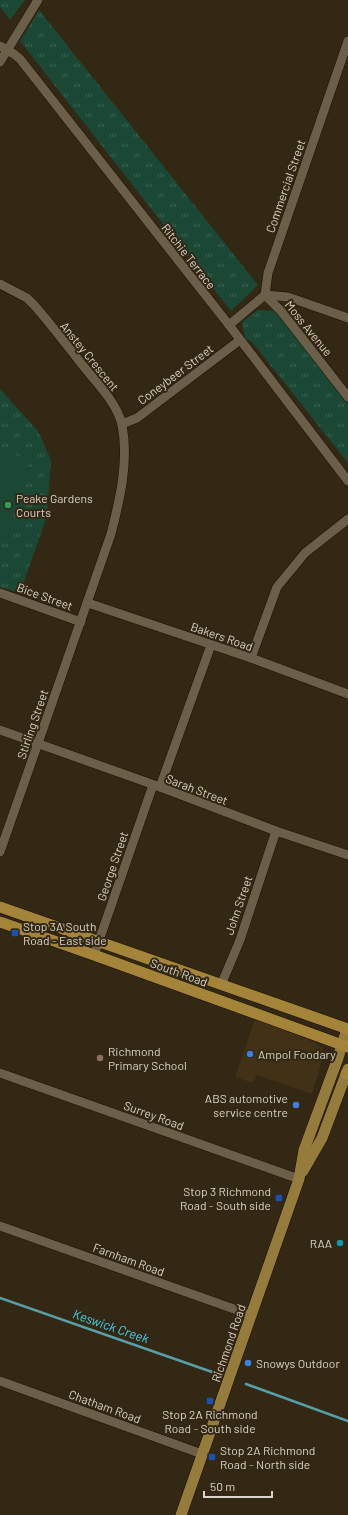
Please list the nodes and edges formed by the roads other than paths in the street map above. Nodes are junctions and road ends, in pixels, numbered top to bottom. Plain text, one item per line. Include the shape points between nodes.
1 (38, 0) edge
2 (348, 42) edge
3 (3, 48) edge
4 (0, 62) edge
5 (0, 284) edge
6 (265, 295) junction
7 (348, 318) edge
8 (229, 325) junction
9 (240, 340) junction
10 (348, 397) edge
11 (122, 424) junction
12 (348, 481) edge
13 (348, 519) edge
14 (0, 593) edge
15 (88, 603) junction
16 (81, 622) junction
17 (211, 645) junction
18 (251, 658) junction
19 (348, 694) edge
20 (0, 730) edge
21 (38, 744) junction
22 (157, 786) junction
23 (276, 831) junction
24 (0, 852) edge
25 (348, 855) edge
26 (0, 906) edge
27 (0, 922) edge
28 (99, 942) junction
29 (94, 955) junction
30 (221, 985) junction
31 (347, 1029) edge
32 (345, 1046) edge
33 (0, 1072) edge
34 (347, 1073) edge
35 (299, 1179) junction
36 (0, 1226) edge
37 (251, 1315) junction
38 (0, 1381) edge
39 (202, 1454) junction
40 (181, 1515) edge

1 - 3 street
2 - 6 street, Commercial Street via 268,273
3 - 4 street
3 - 8 street, Ritchie Terrace via 20,60
5 - 11 street, Anstey Crescent via 27,298 41,313 110,400
6 - 7 street via 288,297
6 - 8 street
6 - 10 street, Moss Avenue via 281,311
8 - 9 street, Ritchie Terrace
9 - 11 street, Coneybeer Street via 137,418
9 - 12 street, Ritchie Terrace
11 - 15 street, Anstey Crescent via 124,449 120,501
13 - 18 street via 305,553 278,587
14 - 16 street, Bice Street
15 - 16 street, Stirling Street
15 - 17 street, Bakers Road
16 - 21 street, Stirling Street
17 - 18 street, Bakers Road
17 - 22 street, George Street
18 - 19 street, Bakers Road
20 - 21 street, Sarah Street
21 - 22 street, Sarah Street
21 - 24 street, Stirling Street
22 - 23 street, Sarah Street
22 - 28 street, George Street
23 - 25 street, Sarah Street
23 - 30 street, John Street via 240,940
26 - 28 highway, South Road
27 - 29 highway, South Road
28 - 29 street, George Street
28 - 30 highway, South Road
29 - 32 highway, South Road
30 - 31 highway, South Road
31 - 32 main road, Richmond Road
32 - 35 main road, Richmond Road via 304,1150
33 - 35 street, Surrey Road
34 - 35 main road, Richmond Road via 322,1138
35 - 37 main road, Richmond Road
36 - 37 street, Farnham Road
37 - 39 main road, Richmond Road
38 - 39 street, Chatham Road
39 - 40 main road, Richmond Road

